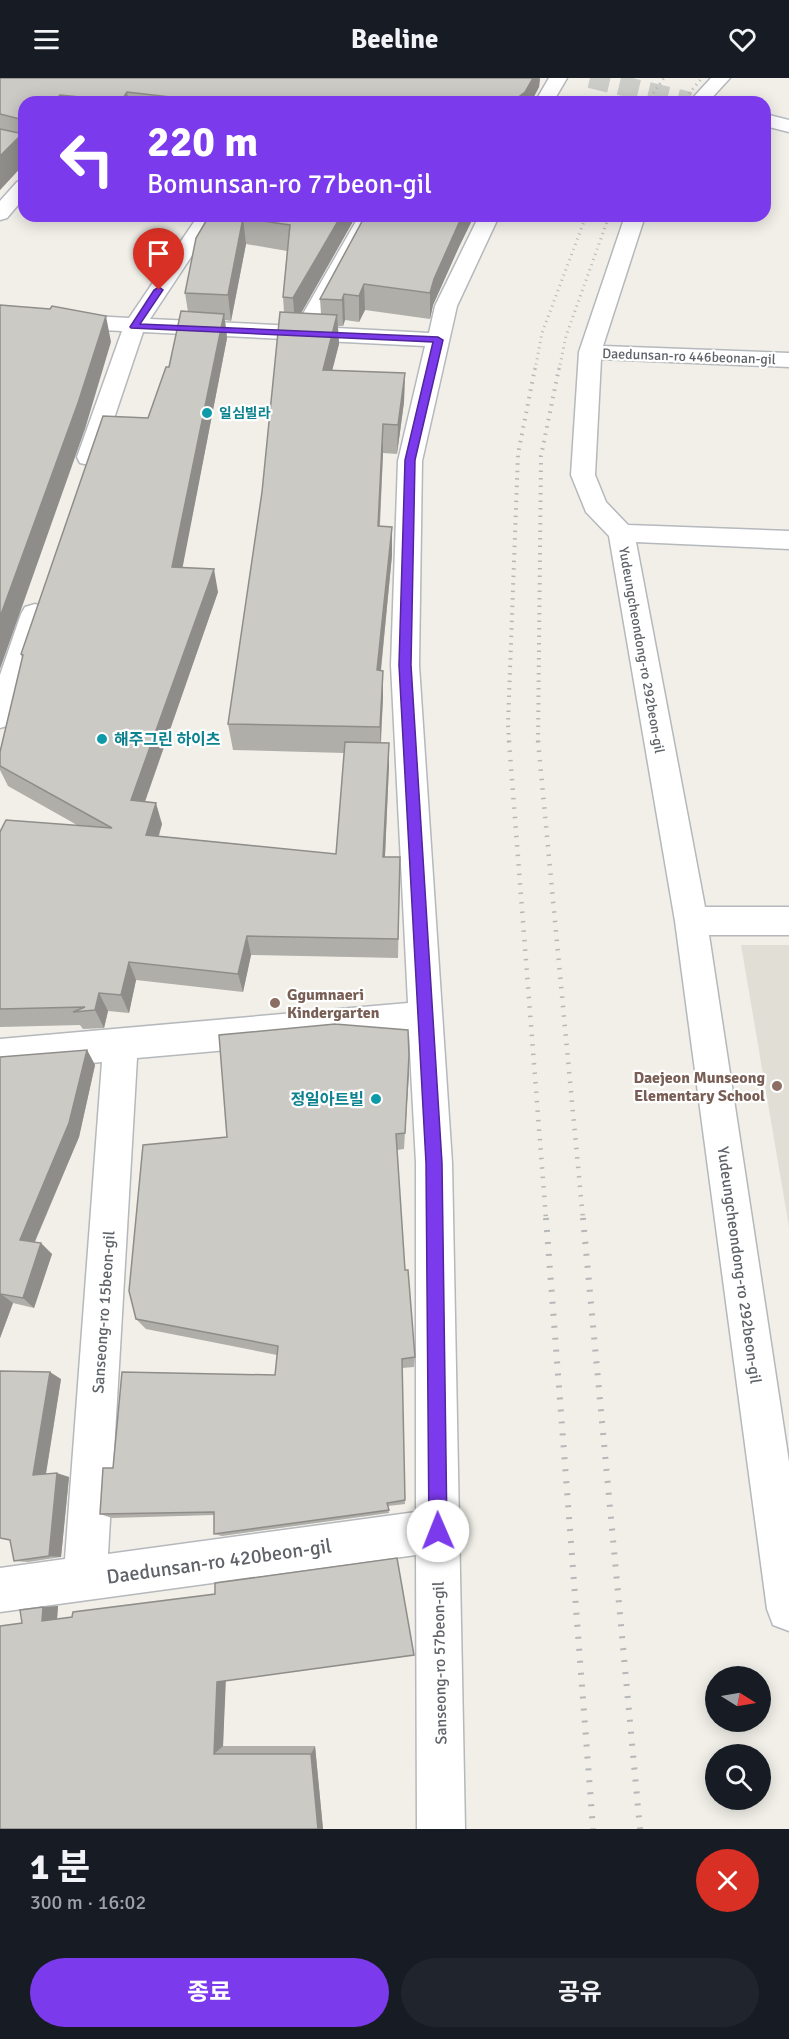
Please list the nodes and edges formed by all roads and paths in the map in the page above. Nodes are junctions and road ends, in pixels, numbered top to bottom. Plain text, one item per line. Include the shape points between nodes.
1 (558, 78) edge
2 (721, 78) edge
3 (548, 96) edge
4 (704, 96) edge
5 (771, 122) edge
6 (789, 126) edge
7 (18, 193) edge
8 (0, 214) edge
9 (203, 222) edge
10 (366, 222) edge
11 (486, 222) edge
12 (633, 222) edge
13 (0, 318) edge
14 (134, 327) junction
15 (303, 334) junction
16 (438, 340) junction
17 (590, 352) junction
18 (789, 360) edge
19 (81, 483) edge
20 (621, 533) junction
21 (789, 540) edge
22 (42, 594) edge
23 (0, 717) edge
24 (691, 921) junction
25 (789, 921) edge
26 (426, 1017) junction
27 (121, 1045) junction
28 (0, 1055) edge
29 (438, 1531) junction
30 (85, 1578) junction
31 (0, 1590) edge
32 (789, 1609) edge
33 (441, 1829) edge

1 - 3 street
2 - 4 street
5 - 6 street
7 - 8 street
9 - 14 street
10 - 15 street
11 - 16 street, Sanseong-ro 57beon-gil via 446,306
12 - 17 street, Yudeungcheondong-ro 292beon-gil
13 - 14 street
14 - 15 street
14 - 19 street
15 - 16 street
16 - 26 street, Sanseong-ro 57beon-gil via 410,460 405,665
17 - 18 street, Daedunsan-ro 446beonan-gil
17 - 20 street, Yudeungcheondong-ro 292beon-gil via 584,474 595,506
20 - 21 street
20 - 24 street, Yudeungcheondong-ro 292beon-gil
22 - 23 street
24 - 25 street
24 - 32 street, Yudeungcheondong-ro 292beon-gil
26 - 27 street
26 - 29 street, Sanseong-ro 57beon-gil via 434,1163
27 - 28 street
27 - 30 street, Sanseong-ro 15beon-gil
29 - 30 street, Daedunsan-ro 420beon-gil
29 - 33 street, Sanseong-ro 57beon-gil
30 - 31 street, Daedunsan-ro 420beon-gil

